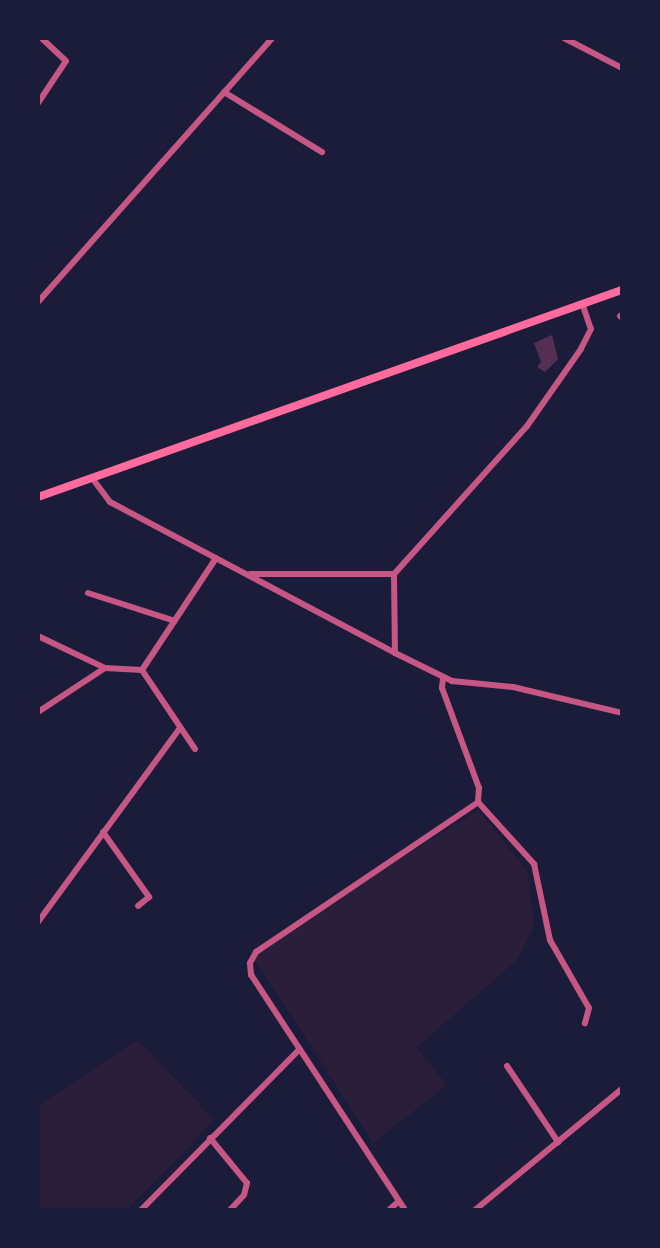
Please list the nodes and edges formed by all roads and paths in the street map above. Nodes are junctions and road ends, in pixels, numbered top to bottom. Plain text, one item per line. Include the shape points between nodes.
1 (41, 38) edge
2 (271, 38) edge
3 (564, 38) edge
4 (622, 68) edge
5 (224, 92) junction
6 (38, 103) edge
7 (322, 152) dead end
8 (622, 290) edge
9 (38, 302) edge
10 (583, 306) junction
11 (92, 478) junction
12 (38, 497) edge
13 (216, 558) junction
14 (394, 574) junction
15 (248, 575) junction
16 (88, 593) dead end
17 (175, 621) junction
18 (38, 636) edge
19 (395, 653) junction
20 (105, 668) junction
21 (142, 670) junction
22 (443, 679) junction
23 (38, 702) edge
24 (46, 707) junction
25 (38, 712) edge
26 (622, 713) edge
27 (180, 728) junction
28 (195, 749) dead end
29 (478, 802) junction
30 (103, 832) junction
31 (138, 906) dead end
32 (38, 922) edge
33 (585, 1023) dead end
34 (300, 1049) junction
35 (507, 1066) dead end
36 (622, 1089) edge
37 (210, 1138) junction
38 (558, 1142) junction
39 (399, 1201) junction
40 (141, 1210) edge
41 (230, 1210) edge
42 (389, 1210) edge
43 (405, 1210) edge
44 (475, 1210) edge

1 - 6 street via 66,61
2 - 5 street
3 - 4 street
5 - 7 street
5 - 9 street
8 - 10 main road
10 - 11 main road
10 - 14 street via 591,329 527,426
11 - 12 main road
11 - 13 street via 110,502
13 - 15 street
13 - 17 street
14 - 15 street
14 - 19 street
15 - 19 street
16 - 17 street
17 - 21 street
18 - 20 street
19 - 22 street
20 - 21 street
20 - 24 street
21 - 27 street
22 - 26 street via 513,687
22 - 29 street via 479,788
23 - 24 street
24 - 25 street
27 - 28 street
27 - 30 street
29 - 33 street via 534,864 550,940 589,1008
29 - 34 street via 253,955 251,975
30 - 31 street via 149,897
30 - 32 street
34 - 37 street
34 - 39 street
35 - 38 street
36 - 38 street
37 - 40 street
37 - 41 street via 247,1183
38 - 44 street
39 - 42 street
39 - 43 street

